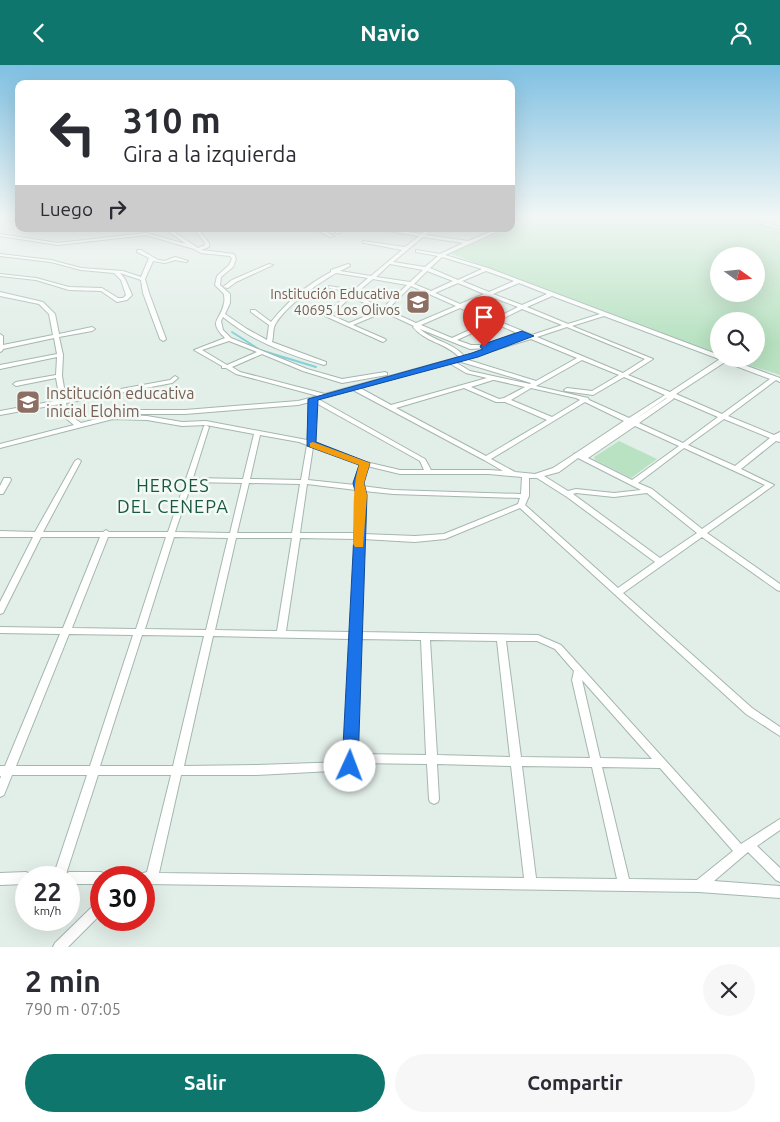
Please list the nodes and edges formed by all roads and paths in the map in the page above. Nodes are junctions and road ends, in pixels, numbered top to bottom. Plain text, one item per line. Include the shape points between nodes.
1 (35, 259) edge
2 (151, 259) edge
3 (152, 259) edge
4 (171, 259) edge
5 (179, 259) edge
6 (234, 259) edge
7 (394, 259) edge
8 (437, 259) edge
9 (454, 259) edge
10 (186, 261) dead end
11 (390, 263) junction
12 (271, 265) dead end
13 (348, 265) dead end
14 (427, 269) junction
15 (486, 269) junction
16 (333, 271) junction
17 (116, 272) junction
18 (0, 275) edge
19 (373, 277) junction
20 (144, 279) junction
21 (459, 281) junction
22 (517, 282) junction
23 (410, 284) junction
24 (226, 287) dead end
25 (331, 287) dead end
26 (431, 293) junction
27 (490, 293) junction
28 (0, 294) edge
29 (354, 294) junction
30 (551, 294) junction
31 (461, 307) junction
32 (524, 307) junction
33 (253, 311) dead end
34 (383, 311) junction
35 (222, 314) junction
36 (604, 314) junction
37 (494, 321) junction
38 (271, 324) junction
39 (348, 325) junction
40 (416, 325) junction
41 (568, 326) junction
42 (92, 329) dead end
43 (522, 333) junction
44 (0, 336) edge
45 (57, 336) junction
46 (530, 336) junction
47 (163, 339) dead end
48 (229, 339) junction
49 (452, 340) junction
50 (383, 341) dead end
51 (269, 342) junction
52 (1, 348) edge
53 (260, 353) junction
54 (710, 354) edge
55 (60, 355) junction
56 (581, 358) junction
57 (456, 360) junction
58 (324, 363) dead end
59 (0, 367) edge
60 (224, 367) junction
61 (713, 367) edge
62 (745, 367) edge
63 (411, 371) junction
64 (624, 375) junction
65 (58, 377) junction
66 (175, 378) dead end
67 (493, 378) junction
68 (777, 379) edge
69 (16, 384) dead end
70 (531, 385) junction
71 (464, 386) junction
72 (355, 388) junction
73 (326, 396) junction
74 (671, 397) junction
75 (313, 399) junction
76 (586, 399) junction
77 (64, 400) junction
78 (506, 400) junction
79 (391, 407) junction
80 (0, 413) edge
81 (111, 417) junction
82 (724, 417) junction
83 (551, 419) junction
84 (632, 422) junction
85 (79, 425) junction
86 (206, 427) dead end
87 (257, 433) junction
88 (778, 437) edge
89 (310, 444) junction
90 (0, 445) edge
91 (682, 446) junction
92 (579, 457) junction
93 (486, 459) junction
94 (78, 461) dead end
95 (364, 463) junction
96 (736, 469) junction
97 (429, 472) junction
98 (514, 474) junction
99 (526, 475) junction
100 (540, 476) junction
101 (7, 480) dead end
102 (188, 480) junction
103 (246, 481) junction
104 (305, 481) junction
105 (634, 482) junction
106 (361, 489) junction
107 (649, 491) junction
108 (0, 492) edge
109 (567, 493) junction
110 (523, 500) junction
111 (106, 533) junction
112 (702, 533) junction
113 (0, 534) edge
114 (38, 534) junction
115 (170, 534) junction
116 (233, 535) junction
117 (359, 536) junction
118 (297, 537) junction
119 (660, 562) junction
120 (780, 588) edge
121 (617, 593) junction
122 (0, 611) edge
123 (0, 630) edge
124 (66, 631) junction
125 (140, 632) junction
126 (210, 633) junction
127 (280, 634) junction
128 (355, 635) junction
129 (425, 636) junction
130 (501, 637) junction
131 (579, 670) junction
132 (780, 732) edge
133 (350, 758) junction
134 (432, 760) junction
135 (516, 761) junction
136 (596, 763) junction
137 (663, 764) junction
138 (177, 769) junction
139 (4, 771) edge
140 (94, 771) junction
141 (0, 792) edge
142 (434, 799) dead end
143 (780, 824) edge
144 (744, 848) junction
145 (63, 866) edge
146 (151, 866) edge
147 (780, 876) edge
148 (15, 878) edge
149 (155, 878) edge
150 (0, 879) edge
151 (531, 883) junction
152 (624, 884) junction
153 (699, 886) junction
154 (780, 891) edge
155 (90, 917) edge
156 (59, 947) edge

1 - 17 street
2 - 20 street
3 - 4 street
5 - 10 street
6 - 35 street via 219,278 218,287 227,294
7 - 11 street
8 - 14 street
9 - 15 street
11 - 14 street
11 - 19 street
12 - 24 street
13 - 16 street
14 - 21 street
14 - 23 street
15 - 21 street
15 - 22 street
16 - 19 street
16 - 38 street
17 - 18 street via 123,279 129,295 126,299 116,300 102,290 69,288 36,279
17 - 20 street
19 - 23 street
19 - 29 street
20 - 47 street
21 - 26 street
21 - 27 street
22 - 27 street
22 - 30 street
23 - 26 street
23 - 34 street
25 - 29 street
26 - 31 street
27 - 31 street
27 - 32 street
28 - 45 street via 41,303 52,315
29 - 34 street
29 - 39 street via 326,315
30 - 32 street
30 - 36 street
31 - 37 street
31 - 40 street
32 - 37 street
32 - 41 street
33 - 38 street
34 - 39 street
34 - 40 street
35 - 48 street via 219,325
35 - 51 street via 249,333
36 - 41 street
36 - 54 street
37 - 43 street
37 - 49 street
38 - 51 street
39 - 50 street
40 - 49 street
40 - 57 street via 416,329 456,350
41 - 46 street
41 - 64 street via 650,359
42 - 45 street
43 - 46 street
43 - 49 street via 476,348
44 - 52 street
45 - 52 street
45 - 55 street
46 - 56 street
46 - 57 street
48 - 53 street
48 - 60 street via 197,350
51 - 58 street
53 - 60 street
53 - 63 street via 342,381 401,369
55 - 59 street
55 - 65 street
56 - 64 street
56 - 70 street
57 - 63 street
57 - 67 street via 468,372
57 - 70 street
60 - 73 street
61 - 74 street
62 - 68 street
63 - 72 street
64 - 70 street via 594,393
64 - 74 street
65 - 69 street
65 - 77 street
66 - 77 street
67 - 70 street
67 - 71 street
68 - 82 street
70 - 76 street
70 - 78 street
71 - 78 street via 498,401
71 - 79 street
72 - 73 street
72 - 79 street
73 - 75 street
74 - 82 street
74 - 84 street
75 - 81 street via 279,405 185,412 132,412
75 - 89 street
75 - 97 street via 423,460
76 - 83 street
76 - 84 street
77 - 80 street
77 - 85 street via 65,415
78 - 83 street
79 - 93 street
81 - 85 street
81 - 87 street via 147,418 182,424 206,423
82 - 88 street
82 - 91 street
83 - 93 street
84 - 91 street
84 - 92 street
85 - 90 street
86 - 102 street
87 - 89 street
87 - 103 street
88 - 96 street
89 - 95 street
89 - 104 street
91 - 96 street
91 - 105 street
92 - 100 street
92 - 105 street
93 - 98 street
94 - 114 street
95 - 97 street via 400,472
95 - 106 street via 358,483
96 - 112 street via 770,485
97 - 98 street
98 - 99 street
99 - 100 street
99 - 110 street
100 - 109 street
101 - 108 street
102 - 103 street
102 - 115 street
103 - 104 street
103 - 116 street
104 - 106 street
104 - 118 street
105 - 107 street
106 - 110 street
106 - 117 street
107 - 109 street via 622,495
107 - 112 street
109 - 119 street
110 - 117 street via 445,535 415,539
110 - 121 street
111 - 114 street
111 - 115 street
111 - 124 street
112 - 119 street
112 - 120 street
113 - 114 street
114 - 122 street
115 - 116 street
115 - 125 street
116 - 118 street
116 - 126 street
117 - 118 street
117 - 128 street
118 - 127 street
119 - 121 street
121 - 132 street via 749,711
123 - 124 street
124 - 125 street
124 - 139 street
125 - 126 street
125 - 140 street
126 - 127 street
126 - 138 street
127 - 128 street
128 - 129 street
128 - 133 street
129 - 130 street
129 - 134 street
130 - 131 street via 538,638 558,647
130 - 135 street
131 - 136 street via 577,680
131 - 137 street
133 - 134 street
133 - 138 street via 350,766
134 - 135 street
134 - 142 street
135 - 136 street
135 - 151 street
136 - 137 street
136 - 152 street
137 - 144 street
138 - 140 street
138 - 146 street
139 - 140 street
139 - 141 street
140 - 145 street
143 - 144 street
144 - 147 street
144 - 153 street
148 - 150 street
149 - 151 street
151 - 152 street
152 - 153 street
153 - 154 street
155 - 156 street

